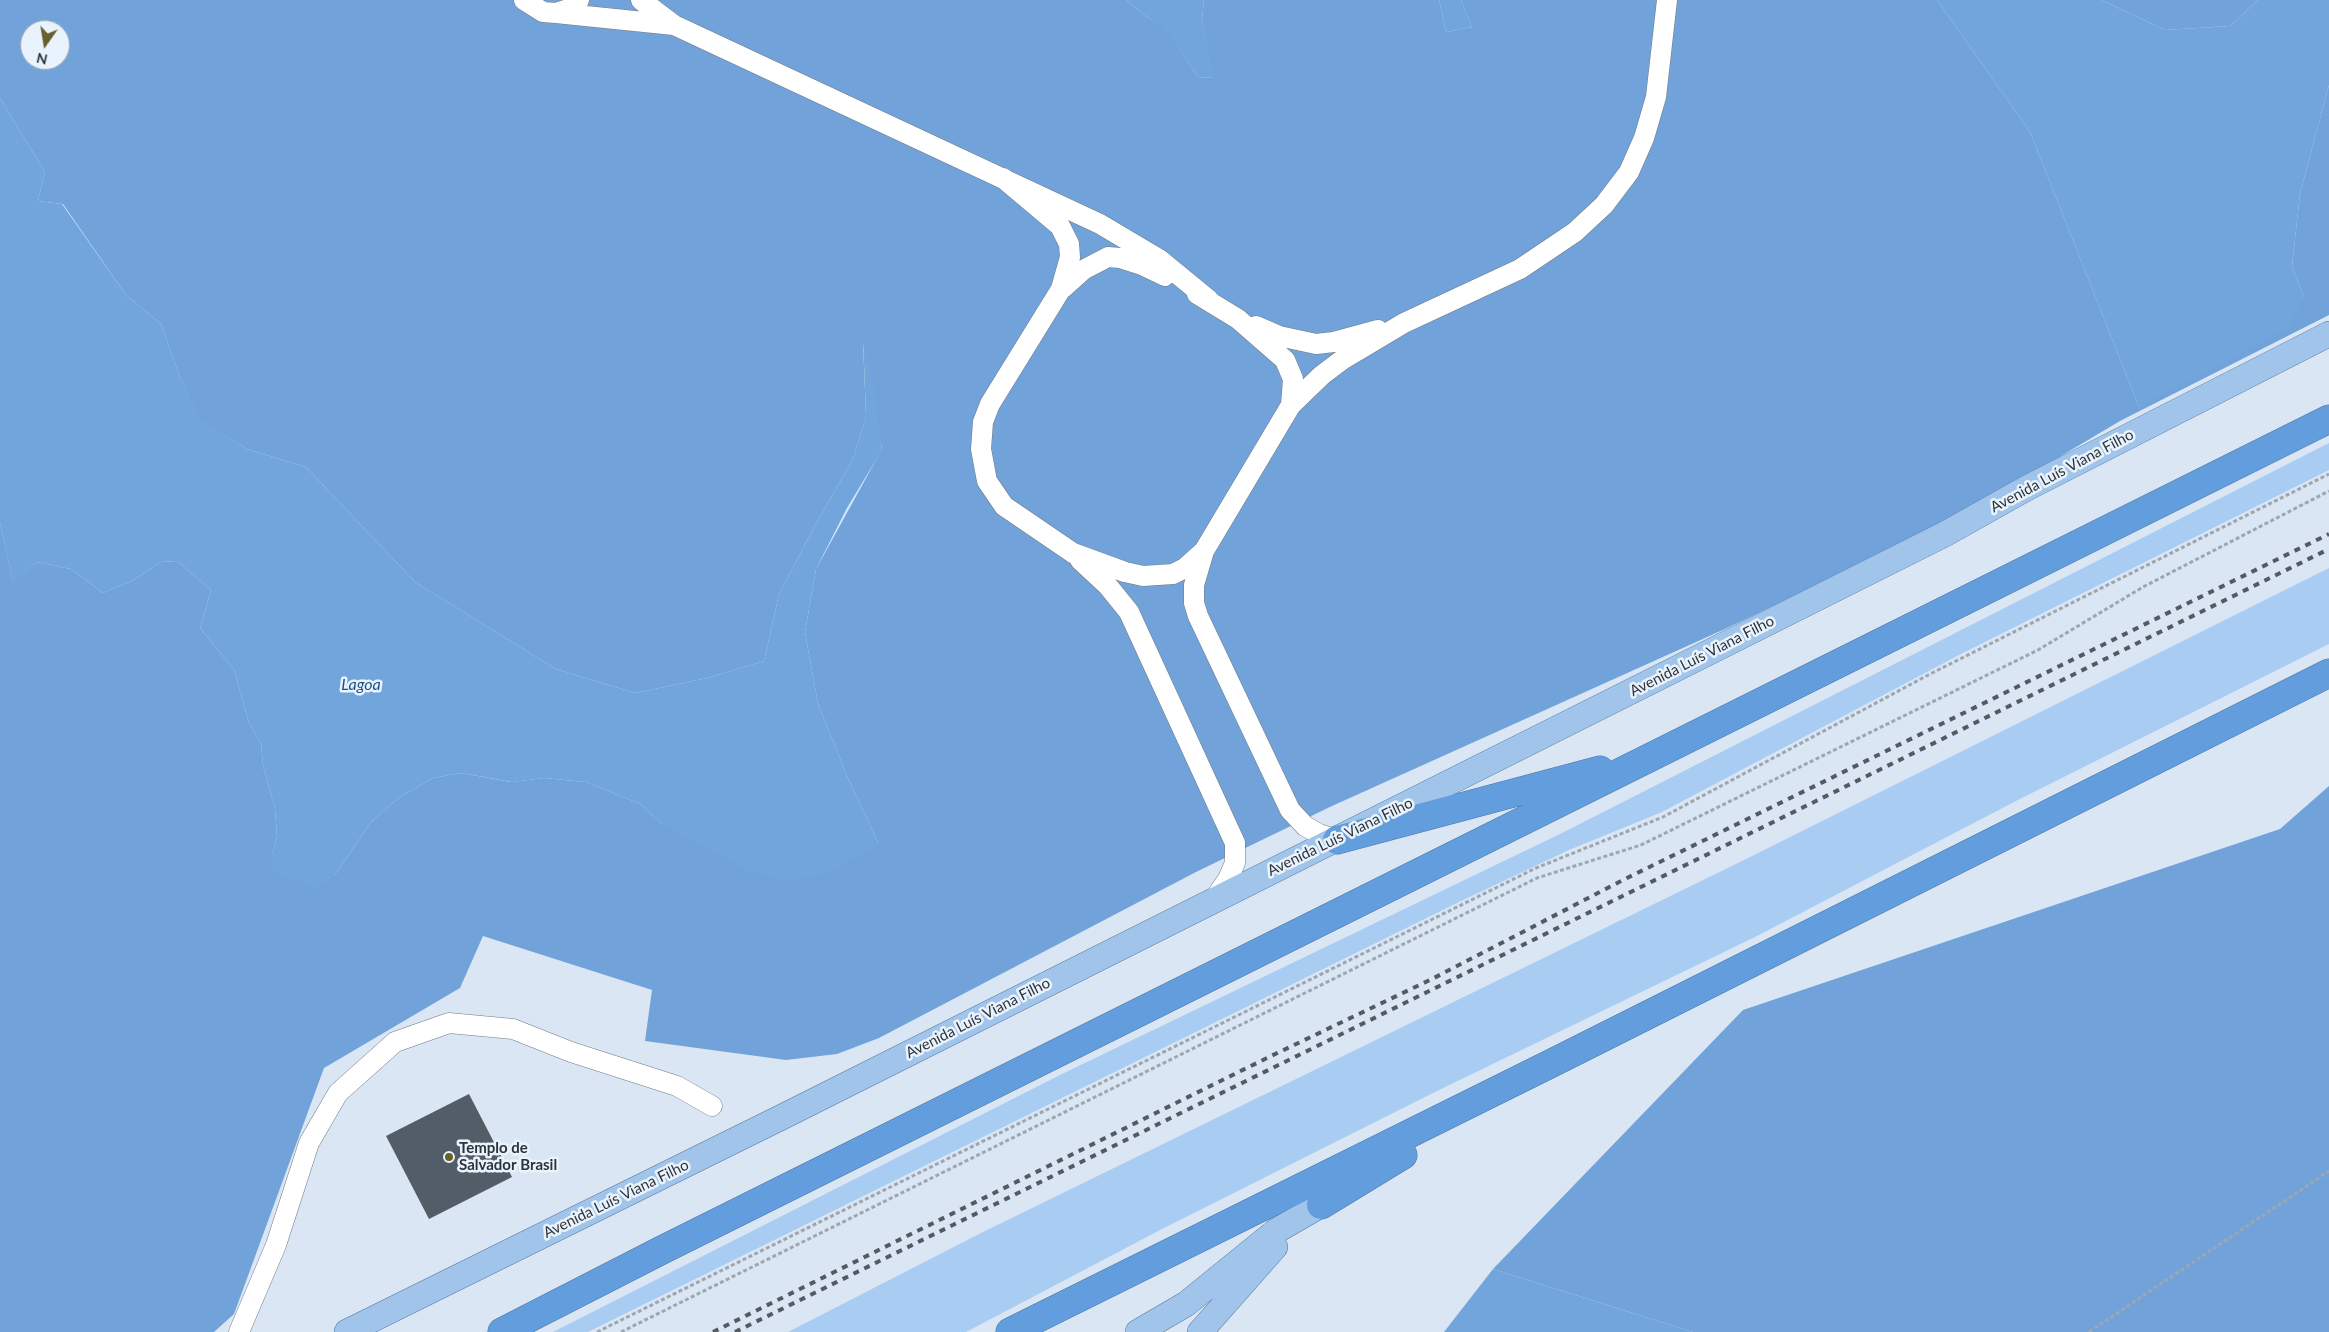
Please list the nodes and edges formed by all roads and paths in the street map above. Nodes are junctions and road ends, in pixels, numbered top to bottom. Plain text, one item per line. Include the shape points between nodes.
1 (524, 0) edge
2 (579, 0) edge
3 (641, 0) edge
4 (1667, 0) edge
5 (556, 13) junction
6 (674, 25) junction
7 (1003, 178) junction
8 (1061, 289) junction
9 (1209, 300) junction
10 (1238, 319) junction
11 (1404, 323) junction
12 (2329, 334) edge
13 (1291, 405) junction
14 (2329, 419) edge
15 (2329, 474) edge
16 (2329, 491) edge
17 (1204, 551) junction
18 (1073, 553) junction
19 (2329, 673) edge
20 (1655, 756) junction
21 (1337, 840) junction
22 (1212, 900) junction
23 (1554, 1062) junction
24 (712, 1106) dead end
25 (2329, 1171) edge
26 (1321, 1205) junction
27 (239, 1332) edge
28 (347, 1332) edge
29 (502, 1332) edge
30 (597, 1332) edge
31 (621, 1332) edge
32 (1010, 1332) edge
33 (1138, 1332) edge
34 (1200, 1332) edge
35 (2089, 1332) edge

1 - 5 street via 543,12
2 - 5 street
3 - 6 street
4 - 11 street via 1656,97 1644,138 1629,172 1604,205 1576,232 1520,269
5 - 6 street
6 - 7 street
7 - 8 street via 1066,233 1070,257
7 - 9 street via 1100,224 1134,244 1159,259
8 - 9 street via 1083,270 1108,257 1142,265
8 - 18 street via 990,404 983,422 981,449 987,482 1004,506
9 - 10 street
10 - 11 street via 1279,336 1316,344
10 - 13 street via 1285,360 1294,379
11 - 13 street via 1342,360
12 - 21 main road, Avenida Luís Viana Filho via 2026,488 1945,534
13 - 17 street
14 - 20 highway
15 - 30 path via 1932,673 1663,817 1536,868
16 - 31 path via 2144,587 2038,650 1677,828 1641,845 1537,878
17 - 18 street via 1185,568 1160,576 1125,572
17 - 21 street via 1194,585 1198,616 1290,810 1304,826
18 - 22 street via 1108,586 1128,612 1235,843 1235,863 1228,879
19 - 23 highway
20 - 21 highway
20 - 29 highway
21 - 22 main road, Avenida Luís Viana Filho
22 - 28 main road, Avenida Luís Viana Filho
23 - 26 highway
23 - 32 highway
24 - 27 street via 677,1086 571,1052 513,1029 449,1023 395,1042 338,1093 309,1143 276,1244
25 - 35 path
26 - 33 main road via 1276,1230 1186,1304
26 - 34 main road via 1276,1245

